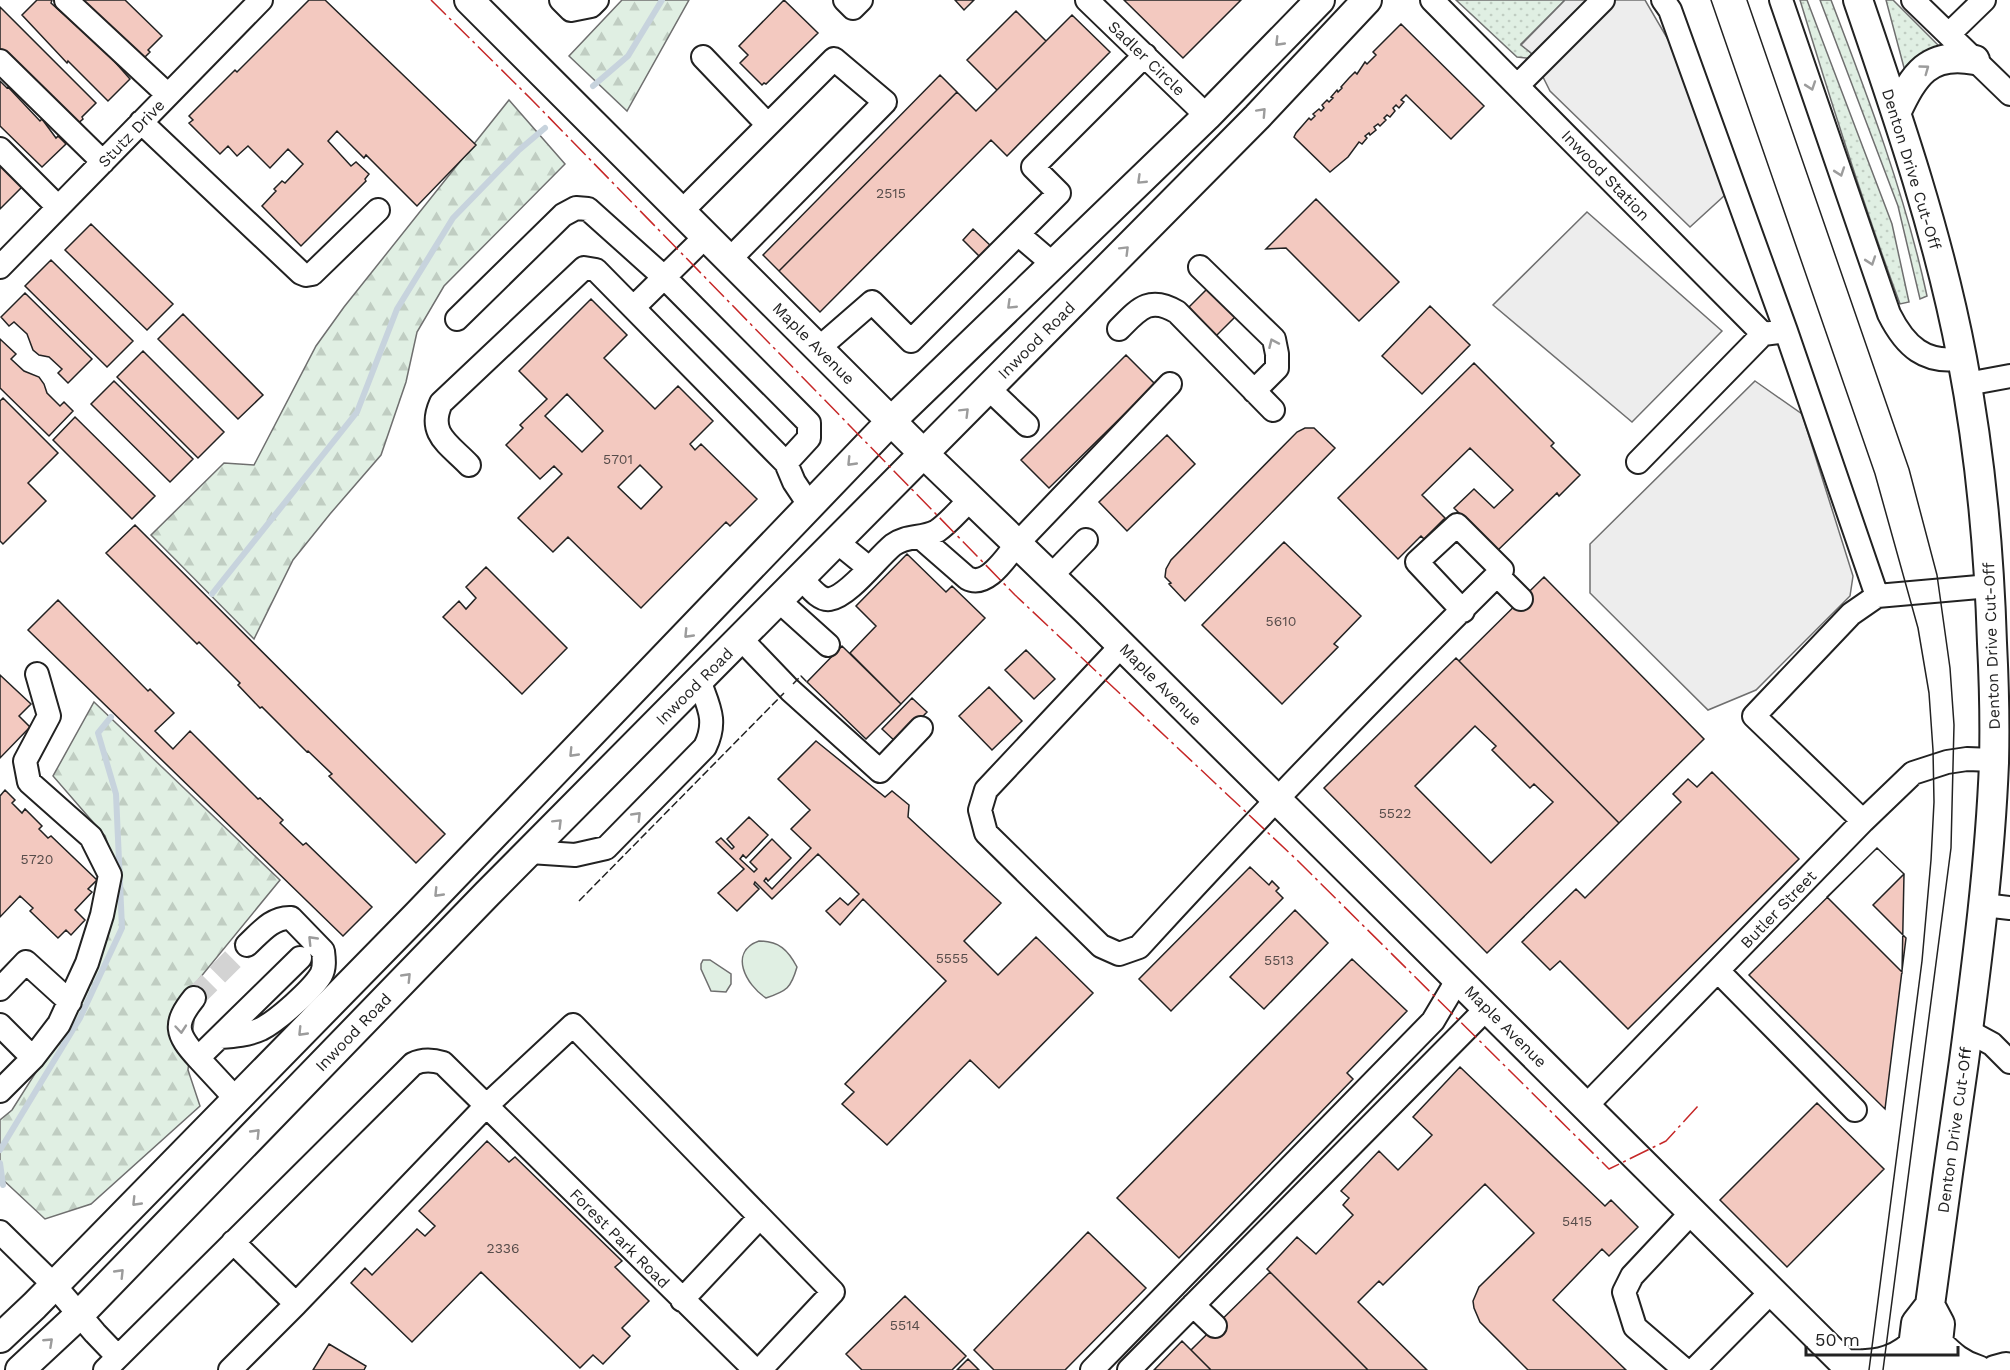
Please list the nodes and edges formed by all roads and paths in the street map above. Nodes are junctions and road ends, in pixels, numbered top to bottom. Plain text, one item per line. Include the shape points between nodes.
1 (66, 0) edge
2 (261, 0) edge
3 (469, 0) edge
4 (561, 0) edge
5 (597, 0) edge
6 (845, 0) edge
7 (861, 0) edge
8 (1087, 0) edge
9 (1320, 0) edge
10 (1367, 0) edge
11 (1432, 0) edge
12 (1603, 0) edge
13 (1663, 0) edge
14 (1781, 0) edge
15 (1858, 0) edge
16 (1913, 0) edge
17 (1984, 0) edge
18 (1949, 34) junction
19 (1145, 56) junction
20 (703, 57) dead end
21 (1974, 60) junction
22 (0, 61) edge
23 (1518, 85) junction
24 (2010, 94) edge
25 (168, 95) junction
26 (1896, 113) junction
27 (1207, 116) junction
28 (141, 122) junction
29 (767, 124) junction
30 (1234, 141) junction
31 (0, 149) edge
32 (103, 162) junction
33 (58, 207) junction
34 (378, 210) dead end
35 (682, 211) junction
36 (1018, 234) junction
37 (706, 236) junction
38 (730, 259) junction
39 (1053, 264) junction
40 (0, 267) edge
41 (1200, 267) dead end
42 (665, 278) junction
43 (1084, 292) junction
44 (634, 307) junction
45 (457, 319) dead end
46 (1119, 329) dead end
47 (1786, 331) junction
48 (1762, 334) junction
49 (819, 348) junction
50 (1965, 371) junction
51 (2010, 376) edge
52 (1170, 384) dead end
53 (988, 388) junction
54 (1254, 391) junction
55 (1273, 410) dead end
56 (892, 420) junction
57 (1027, 425) dead end
58 (924, 453) junction
59 (1638, 462) dead end
60 (786, 463) junction
61 (469, 465) dead end
62 (971, 499) junction
63 (810, 506) junction
64 (920, 537) junction
65 (1086, 540) dead end
66 (837, 542) junction
67 (1017, 544) junction
68 (869, 568) junction
69 (1497, 575) junction
70 (1052, 576) junction
71 (801, 578) junction
72 (1990, 586) junction
73 (1877, 596) junction
74 (723, 597) junction
75 (1521, 599) dead end
76 (778, 600) junction
77 (1462, 611) junction
78 (741, 639) junction
79 (828, 645) dead end
80 (1122, 645) junction
81 (37, 674) dead end
82 (699, 680) junction
83 (921, 728) dead end
84 (1994, 760) junction
85 (1276, 798) junction
86 (1863, 821) junction
87 (530, 852) junction
88 (461, 869) junction
89 (487, 894) junction
90 (1997, 907) edge
91 (247, 945) tunnel mouth
92 (300, 958) dead end
93 (1718, 971) junction
94 (1458, 979) junction
95 (0, 989) edge
96 (194, 998) tunnel mouth
97 (70, 1002) junction
98 (1487, 1008) junction
99 (0, 1025) edge
100 (1968, 1031) junction
101 (220, 1037) junction
102 (33, 1058) junction
103 (198, 1058) junction
104 (2010, 1062) edge
105 (0, 1091) edge
106 (236, 1099) junction
107 (486, 1106) junction
108 (1586, 1106) junction
109 (1855, 1110) dead end
110 (1692, 1212) junction
111 (760, 1217) junction
112 (0, 1232) edge
113 (233, 1242) junction
114 (54, 1285) junction
115 (1772, 1291) junction
116 (682, 1300) junction
117 (296, 1304) junction
118 (1193, 1305) junction
119 (79, 1315) junction
120 (1215, 1326) dead end
121 (0, 1338) edge
122 (1924, 1357) edge
123 (111, 1363) edge
124 (1848, 1367) edge
125 (20, 1370) edge
126 (230, 1370) edge
127 (755, 1370) edge
128 (760, 1370) edge
129 (1092, 1370) edge
130 (1129, 1370) edge
131 (1685, 1370) edge
132 (1694, 1370) edge
133 (1978, 1370) edge

1 - 25 street
2 - 25 street, Stutz Drive
3 - 35 main road, Maple Avenue
4 - 5 street via 571,10 591,6
6 - 7 street via 853,8
8 - 19 street, Sadler Circle
9 -> 27 main road
30 -> 10 main road, Inwood Road
11 - 23 street, Inwood Station
12 - 23 street
13 - 47 street via 1670,10
14 -> 50 street via 1898,333 1912,348
15 - 26 main road, Denton Drive Cut-Off
16 - 18 street
17 - 18 street
18 - 21 street
19 - 27 street, Sadler Circle
19 - 36 street via 1033,166 1059,193
20 - 29 street
21 - 24 street
26 -> 21 main road via 1917,74 1930,64 1952,58
22 - 32 street
23 - 48 street, Inwood Station
25 - 28 street, Stutz Drive
26 - 50 main road, Denton Drive Cut-Off via 1933,234
27 - 30 main road
27 -> 39 main road
28 - 32 street, Stutz Drive
28 - 34 street via 306,275
29 - 35 street
29 - 38 street via 834,58 885,102
43 -> 30 main road, Inwood Road
31 - 33 street
32 - 33 street, Stutz Drive
33 - 40 street, Stutz Drive
35 - 37 main road, Maple Avenue
36 - 39 street
36 - 49 street via 911,341 872,302
37 - 38 main road, Maple Avenue
37 - 42 street
38 - 49 main road, Maple Avenue
39 - 43 main road
39 -> 56 main road
54 -> 41 street via 1277,368 1274,339
42 - 44 street
42 - 45 street via 588,209 576,208 563,215
42 - 60 street via 808,423 809,438
43 - 53 main road, Inwood Road
44 - 60 street
44 - 61 street via 596,270 584,268 497,349 441,403 435,416 436,430
46 - 54 street via 1140,308 1168,307
47 - 48 street
47 - 73 street
48 - 59 street
49 - 56 main road, Maple Avenue
50 - 51 street
50 - 72 main road, Denton Drive Cut-Off via 1982,487
52 - 67 street
53 - 57 street
58 -> 53 main road, Inwood Road
54 - 55 street
56 - 58 main road, Maple Avenue
56 -> 63 main road
58 - 62 main road, Maple Avenue
58 - 66 main road, Inwood Road
60 - 63 street
62 - 64 street via 938,530
62 - 67 main road, Maple Avenue
63 - 74 main road
64 - 67 street via 973,582 996,569
64 - 68 street via 899,541
65 - 70 street
66 - 68 street
66 - 71 main road, Inwood Road
67 - 70 main road, Maple Avenue
68 - 71 street via 829,600
69 - 75 street
69 - 77 street
69 - 77 street via 1502,570 1457,525 1417,562
70 - 80 main road, Maple Avenue
71 - 76 main road, Inwood Road
72 - 73 street
72 - 84 main road, Denton Drive Cut-Off
73 - 86 street via 1851,614 1754,716
74 - 78 main road
74 -> 88 main road
76 - 78 main road, Inwood Road
76 - 79 street
77 - 85 street
78 - 82 main road, Inwood Road
78 - 83 street via 790,690 880,771
80 - 85 main road, Maple Avenue
80 - 85 street via 986,790 980,810 986,833 1101,946 1119,954 1139,947
81 - 97 street via 49,716 25,761 29,782 91,837 110,875 87,963
87 -> 82 main road, Inwood Road
87 -> 82 street via 575,855 606,848 705,747 711,735 711,710
84 - 86 street, Butler Street via 1947,762 1913,773
84 - 90 main road, Denton Drive Cut-Off
85 - 94 main road, Maple Avenue
86 - 93 street, Butler Street
87 - 89 main road, Inwood Road
88 - 89 main road
88 -> 106 main road
119 -> 89 main road, Inwood Road
90 - 100 main road, Denton Drive Cut-Off
101 -> 91 street via 262,1029 293,1005 322,974 323,951 291,918 274,922
92 - 101 street
93 - 108 street, Butler Street
93 - 109 street
94 - 98 main road, Maple Avenue
94 - 129 street via 1433,1021
95 - 97 street via 26,962
96 -> 103 street via 179,1020 183,1042
97 - 102 street
98 - 108 main road, Maple Avenue
98 - 118 street
99 - 102 street
100 - 104 street via 1992,1044
100 - 122 main road, Denton Drive Cut-Off via 1930,1305 1940,1324
101 - 103 street
102 - 105 street
103 - 106 street
106 -> 114 main road
107 - 111 street via 573,1025
107 - 113 street, Forest Park Road via 443,1063 433,1060 413,1064
107 - 116 street, Forest Park Road
107 - 117 street
108 - 110 main road, Maple Avenue
110 - 115 main road, Maple Avenue
110 - 131 street via 1632,1275 1624,1292 1635,1327
111 - 116 street
111 - 128 street via 833,1292
112 - 114 street, Forest Park Road
113 - 117 street
113 - 123 street, Forest Park Road
114 - 119 street, Forest Park Road
114 - 121 main road
115 - 124 main road, Maple Avenue
115 - 132 street
116 - 127 street, Forest Park Road
117 - 126 street
118 - 120 street
118 - 130 street
119 - 123 street, Forest Park Road
125 -> 119 main road, Inwood Road
122 - 124 main road via 1902,1355 1887,1362
122 - 133 main road via 1955,1360

